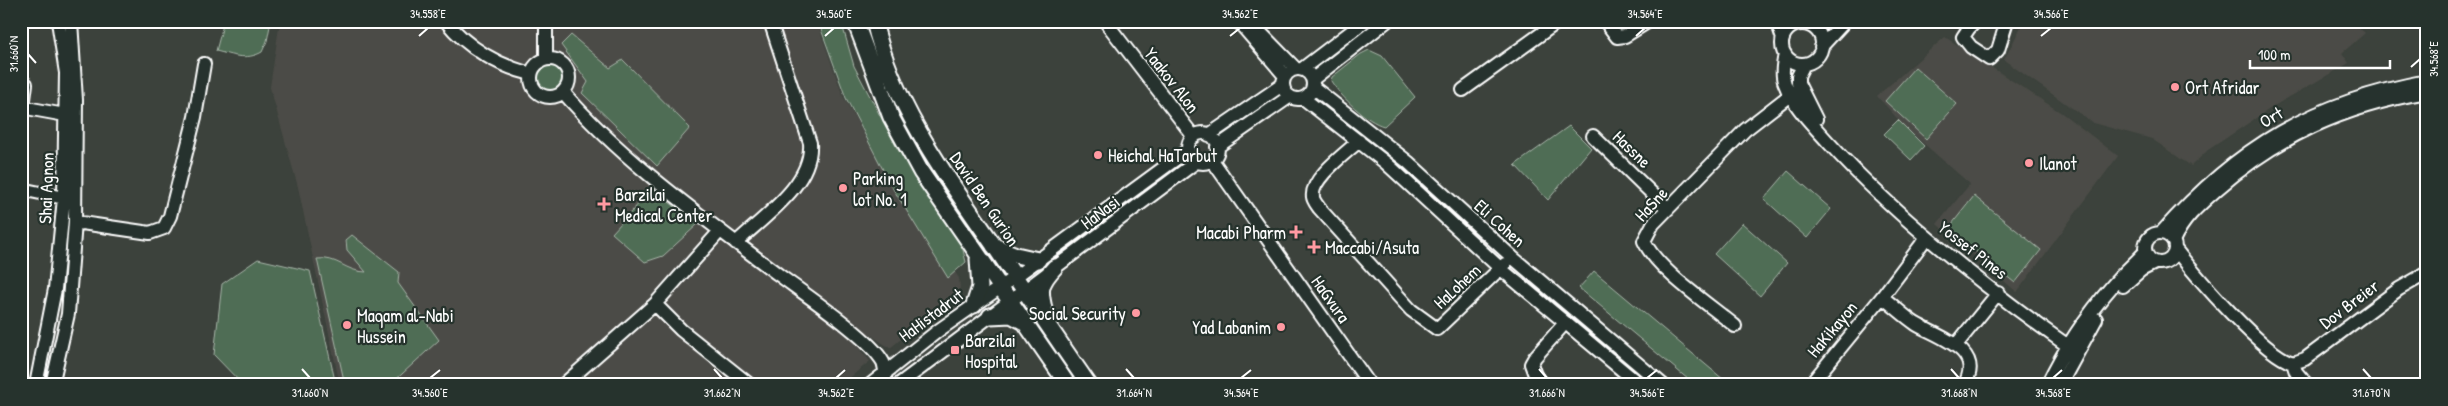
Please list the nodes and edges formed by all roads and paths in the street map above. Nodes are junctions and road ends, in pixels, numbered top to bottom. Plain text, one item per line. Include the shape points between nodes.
1 (58, 21) edge
2 (70, 21) edge
3 (446, 21) edge
4 (546, 21) edge
5 (550, 21) edge
6 (770, 21) edge
7 (855, 21) edge
8 (874, 21) edge
9 (1105, 21) edge
10 (1238, 21) edge
11 (1249, 21) edge
12 (1365, 21) edge
13 (1387, 21) edge
14 (1559, 21) edge
15 (1606, 21) edge
16 (1649, 21) edge
17 (1777, 21) edge
18 (1822, 21) edge
19 (1845, 21) edge
20 (1976, 21) edge
21 (2007, 21) edge
22 (1800, 24) edge
23 (544, 36) junction
24 (1782, 39) junction
25 (1821, 47) junction
26 (1785, 54) junction
27 (546, 60) junction
28 (204, 64) dead end
29 (1804, 64) junction
30 (1299, 69) junction
31 (531, 74) junction
32 (1283, 80) junction
33 (2427, 81) edge
34 (21, 83) edge
35 (1313, 83) junction
36 (1463, 90) dead end
37 (1792, 91) junction
38 (563, 92) junction
39 (2427, 92) edge
40 (1289, 97) junction
41 (1304, 98) junction
42 (22, 107) edge
43 (65, 115) junction
44 (1209, 135) junction
45 (1593, 136) dead end
46 (1194, 137) junction
47 (1358, 141) junction
48 (1217, 147) junction
49 (1188, 150) junction
50 (1212, 160) junction
51 (1196, 162) junction
52 (21, 189) edge
53 (64, 198) junction
54 (1668, 209) junction
55 (75, 222) junction
56 (720, 231) junction
57 (2161, 233) junction
58 (1927, 237) junction
59 (736, 243) junction
60 (2174, 245) junction
61 (994, 246) junction
62 (2145, 252) junction
63 (978, 255) junction
64 (1512, 257) junction
65 (1038, 260) junction
66 (2160, 263) junction
67 (1055, 267) junction
68 (1501, 269) junction
69 (2427, 273) edge
70 (1015, 277) junction
71 (2199, 279) junction
72 (1000, 287) junction
73 (1024, 291) junction
74 (1998, 293) junction
75 (1882, 296) junction
76 (1010, 302) junction
77 (655, 304) junction
78 (974, 305) junction
79 (990, 316) junction
80 (1024, 322) junction
81 (1565, 323) junction
82 (1735, 326) dead end
83 (1050, 328) junction
84 (1956, 346) junction
85 (2074, 346) junction
86 (2293, 363) junction
87 (885, 378) edge
88 (1540, 380) edge
89 (36, 385) edge
90 (52, 385) edge
91 (563, 385) edge
92 (750, 385) edge
93 (870, 385) edge
94 (898, 385) edge
95 (1068, 385) edge
96 (1088, 385) edge
97 (1370, 385) edge
98 (1640, 385) edge
99 (1663, 385) edge
100 (1810, 385) edge
101 (1964, 385) edge
102 (2047, 385) edge
103 (2060, 385) edge
104 (2307, 385) edge

1 - 43 street, Shai Agnon via 66,73
2 - 55 street, Shai Agnon via 76,100
3 - 31 street via 458,35 484,53 506,66
4 - 23 street
5 - 23 street
6 - 59 street via 810,143 809,161 788,194
7 - 63 main road, David Ben Gurion via 891,117 921,172
8 - 61 main road, David Ben Gurion via 897,87 919,131
9 - 46 street, Yaakov Alon
10 - 32 street via 1275,62
11 - 30 street
12 - 30 street
13 - 35 street
14 - 36 street
15 - 16 street via 1617,36 1625,36
17 - 24 street
18 - 22 street
19 - 25 street
20 - 21 street via 1964,37 1971,47 1989,59 1998,50
22 - 24 street
22 - 25 street via 1818,34
23 - 27 street
24 - 26 street
25 - 29 street via 1816,58
26 - 29 street via 1793,62
26 - 37 street, Yossef Pines via 1783,77
27 - 31 street via 538,63
27 - 38 street via 558,61 566,69 568,81
28 - 55 street via 186,153 164,228 150,233
29 - 37 street
30 - 32 street
30 - 35 street
31 - 38 street via 532,84 542,95 553,97
32 - 40 street
32 - 44 street
33 - 57 street, Ort via 2364,96 2288,126 2224,170
34 - 42 street via 26,84
35 - 41 street
35 - 64 street, Eli Cohen via 1408,162
37 - 54 street, HaSne via 1773,100
37 - 58 street, Yossef Pines via 1851,168
38 - 56 street via 611,141
39 - 60 street, Ort via 2333,116 2275,145 2246,164 2184,219
40 - 41 street
40 - 48 street
41 - 47 street, Eli Cohen
42 - 43 street
43 - 53 street, Shai Agnon
44 - 46 street
44 - 48 street
45 - 54 street, Hassne
46 - 49 street via 1188,144
47 - 68 street, Eli Cohen
47 - 68 street, HaLohem via 1320,177 1313,197 1319,208 1411,310 1437,329
48 - 50 street
49 - 51 street
49 - 65 street, HaNasi
50 - 51 street
50 - 97 street, HaGvura
51 - 67 street, HaNasi
52 - 53 street
53 - 89 street, Shai Agnon via 55,290
54 - 82 street, HaSne via 1648,231 1644,241 1649,252
55 - 90 street, Shai Agnon via 68,314
56 - 59 street
56 - 77 street
57 - 60 street via 2168,236
57 - 62 street via 2148,238
58 - 74 street, Yossef Pines
58 - 75 street, HaKikayon
59 - 87 street via 867,344 883,363
60 - 66 street via 2172,258
60 - 71 street
61 - 65 main road
61 - 70 main road, David Ben Gurion
62 - 66 street
62 - 85 street via 2111,287
63 - 72 main road, David Ben Gurion
63 - 78 main road via 980,284
64 - 68 street, HaLohem
64 - 99 street, Eli Cohen
65 - 70 street, HaNasi
66 - 71 street
66 - 85 street via 2128,280
67 - 73 street, HaNasi
67 - 83 main road via 1041,287
68 - 81 street, Eli Cohen
69 - 86 street, Dov Breier via 2399,289 2305,359
70 - 72 street, HaHistadrut
70 - 73 main road, David Ben Gurion
71 - 86 street via 2268,348
72 - 76 main road, David Ben Gurion
72 - 78 street, HaHistadrut
73 - 76 street, HaHistadrut
73 - 83 main road, David Ben Gurion
74 - 84 street
74 - 85 street, Yossef Pines
75 - 84 street, HaKikayon via 1915,323
75 - 100 street, HaKikayon
76 - 79 street, HaHistadrut
76 - 80 main road, David Ben Gurion
77 - 91 street
77 - 92 street via 681,330
78 - 87 street, HaHistadrut
79 - 80 main road via 1011,316
79 - 94 street, HaHistadrut
80 - 95 main road, David Ben Gurion
81 - 88 street via 1534,357 1531,364
81 - 98 street, Eli Cohen
83 - 96 main road, David Ben Gurion
84 - 101 street, HaKikayon via 1967,356 1970,366
85 - 102 street
85 - 103 street
86 - 104 street
87 - 93 street, HaHistadrut

